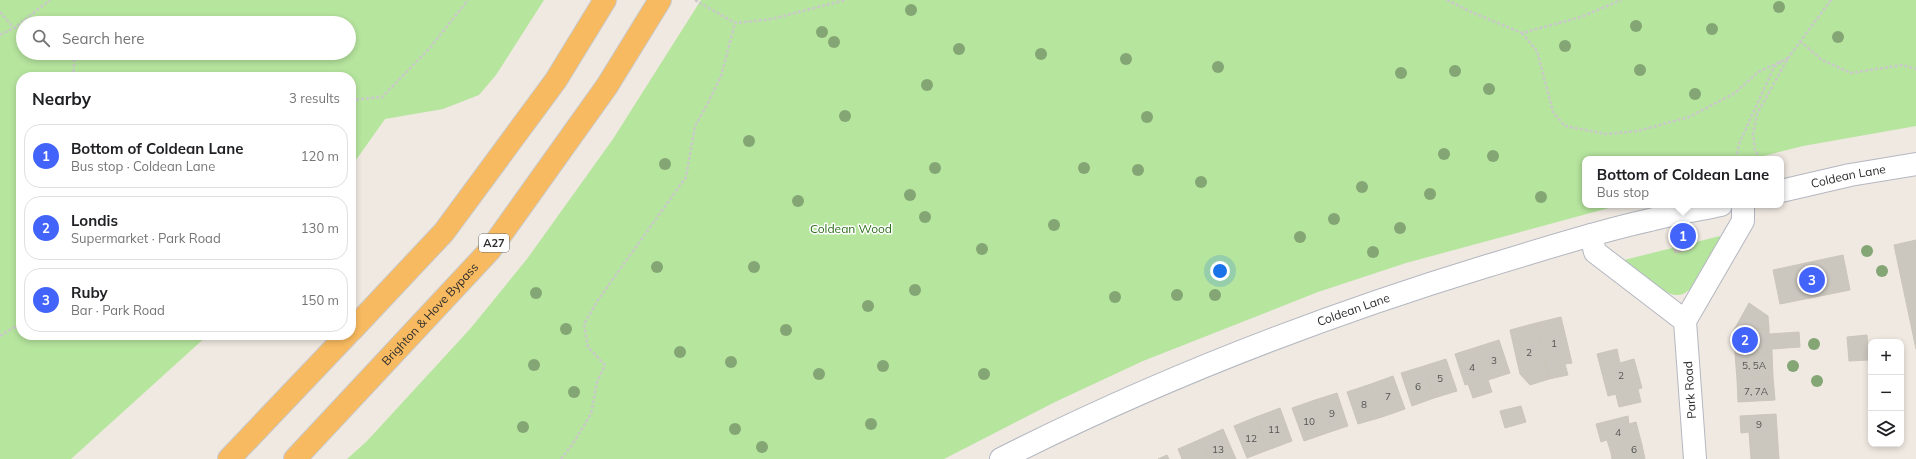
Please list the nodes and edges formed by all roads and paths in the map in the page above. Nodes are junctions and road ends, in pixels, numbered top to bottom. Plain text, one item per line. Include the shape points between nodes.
1 (50, 0) edge
2 (468, 0) edge
3 (605, 0) edge
4 (660, 0) edge
5 (695, 0) edge
6 (845, 0) edge
7 (1447, 0) edge
8 (1621, 0) edge
9 (1831, 0) edge
10 (0, 12) edge
11 (29, 16) edge
12 (735, 23) junction
13 (14, 28) joint
14 (1522, 33) junction
15 (0, 35) edge
16 (1800, 41) junction
17 (1788, 58) junction
18 (74, 60) edge
19 (1916, 69) edge
20 (73, 72) edge
21 (356, 100) edge
22 (1737, 156) edge
23 (1758, 156) edge
24 (1916, 164) edge
25 (1784, 190) edge
26 (1707, 208) edge
27 (1743, 208) edge
28 (1591, 235) junction
29 (1685, 321) junction
30 (16, 326) edge
31 (356, 326) edge
32 (0, 336) edge
33 (342, 340) edge
34 (229, 459) edge
35 (295, 459) edge
36 (560, 459) edge
37 (1001, 459) edge
38 (1695, 459) edge

1 - 11 path
2 - 21 path via 428,50 382,98
3 - 31 highway via 556,80 444,232
4 - 35 highway, Brighton & Hove Bypass / A27 via 607,86 490,250
5 - 12 path
6 - 12 path via 772,19
7 - 14 path
8 - 14 path via 1581,17
9 - 16 path
10 - 13 path
12 - 36 path via 721,76 695,126 686,177 598,300 584,324 588,347 605,365 597,382 590,414 572,445
13 - 15 path
14 - 17 path via 1537,51 1553,112 1565,126 1606,134 1638,131 1689,117 1735,93 1758,72
16 - 17 path
16 - 19 path via 1822,60 1851,73 1902,65
17 - 22 path via 1774,67 1739,144
17 - 23 path via 1757,114 1753,134
18 - 20 path
24 - 25 street, Coldean Lane via 1850,175
26 - 28 street, Coldean Lane
27 - 29 street via 1743,221
28 - 29 street via 1595,252
28 - 37 street, Coldean Lane via 1440,280 1290,332 1178,377 1053,432
29 - 38 street, Park Road
30 - 32 path
33 - 34 highway

